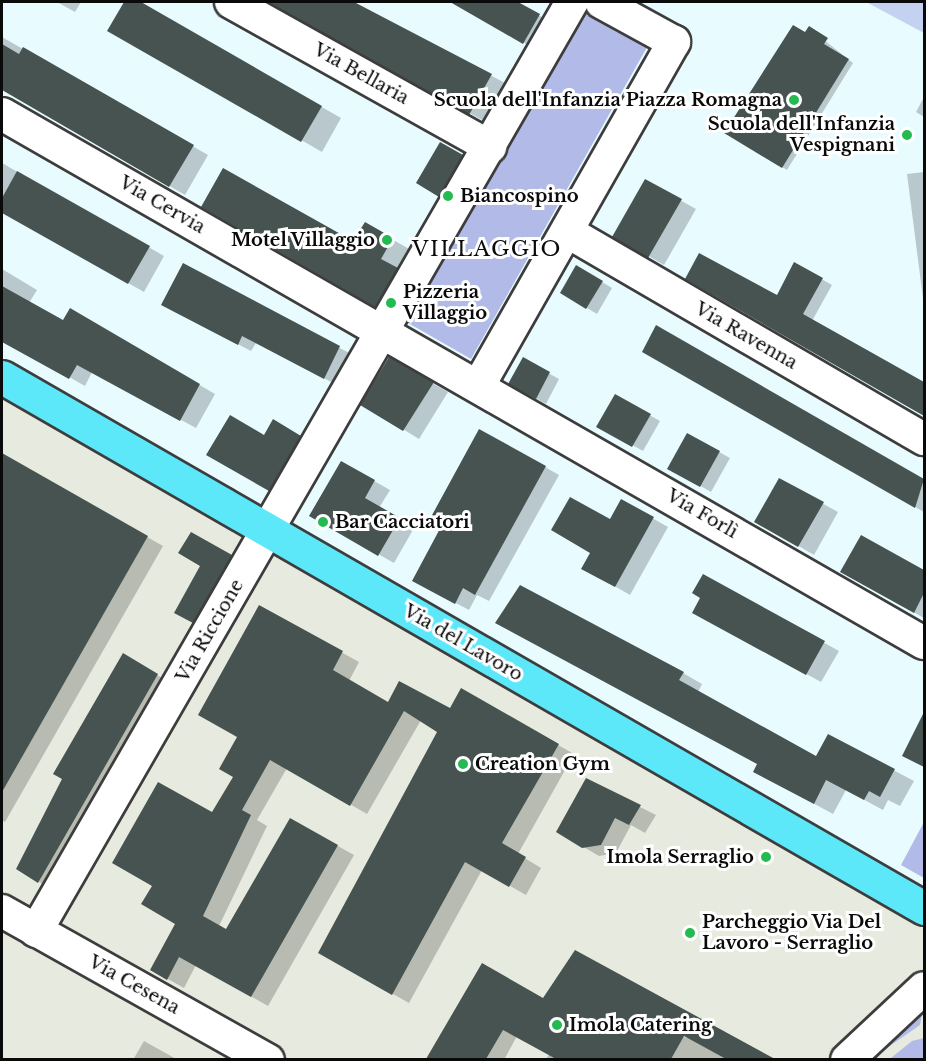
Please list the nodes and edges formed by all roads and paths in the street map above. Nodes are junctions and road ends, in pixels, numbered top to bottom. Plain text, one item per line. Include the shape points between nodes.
1 (231, 2) edge
2 (572, 2) edge
3 (601, 2) edge
4 (2, 114) edge
5 (490, 147) junction
6 (568, 232) junction
7 (386, 332) junction
8 (2, 377) edge
9 (479, 386) junction
10 (924, 439) edge
11 (268, 531) junction
12 (924, 643) edge
13 (924, 908) edge
14 (2, 911) edge
15 (36, 931) junction
16 (924, 988) edge
17 (268, 1059) edge
18 (847, 1059) edge

1 - 5 street, Via Bellaria
2 - 5 street, Via Riccione
3 - 6 street via 674,42
4 - 7 street, Via Cervia
5 - 7 street, Via Riccione
6 - 9 street
6 - 10 street, Via Ravenna
7 - 9 street, Via Cervia
7 - 11 street, Via Riccione
8 - 11 main road, Via del Lavoro
9 - 12 street, Via Forlì
11 - 13 main road, Via del Lavoro
11 - 15 street, Via Riccione
14 - 15 street, Via Cesena
15 - 17 street, Via Cesena
16 - 18 street

